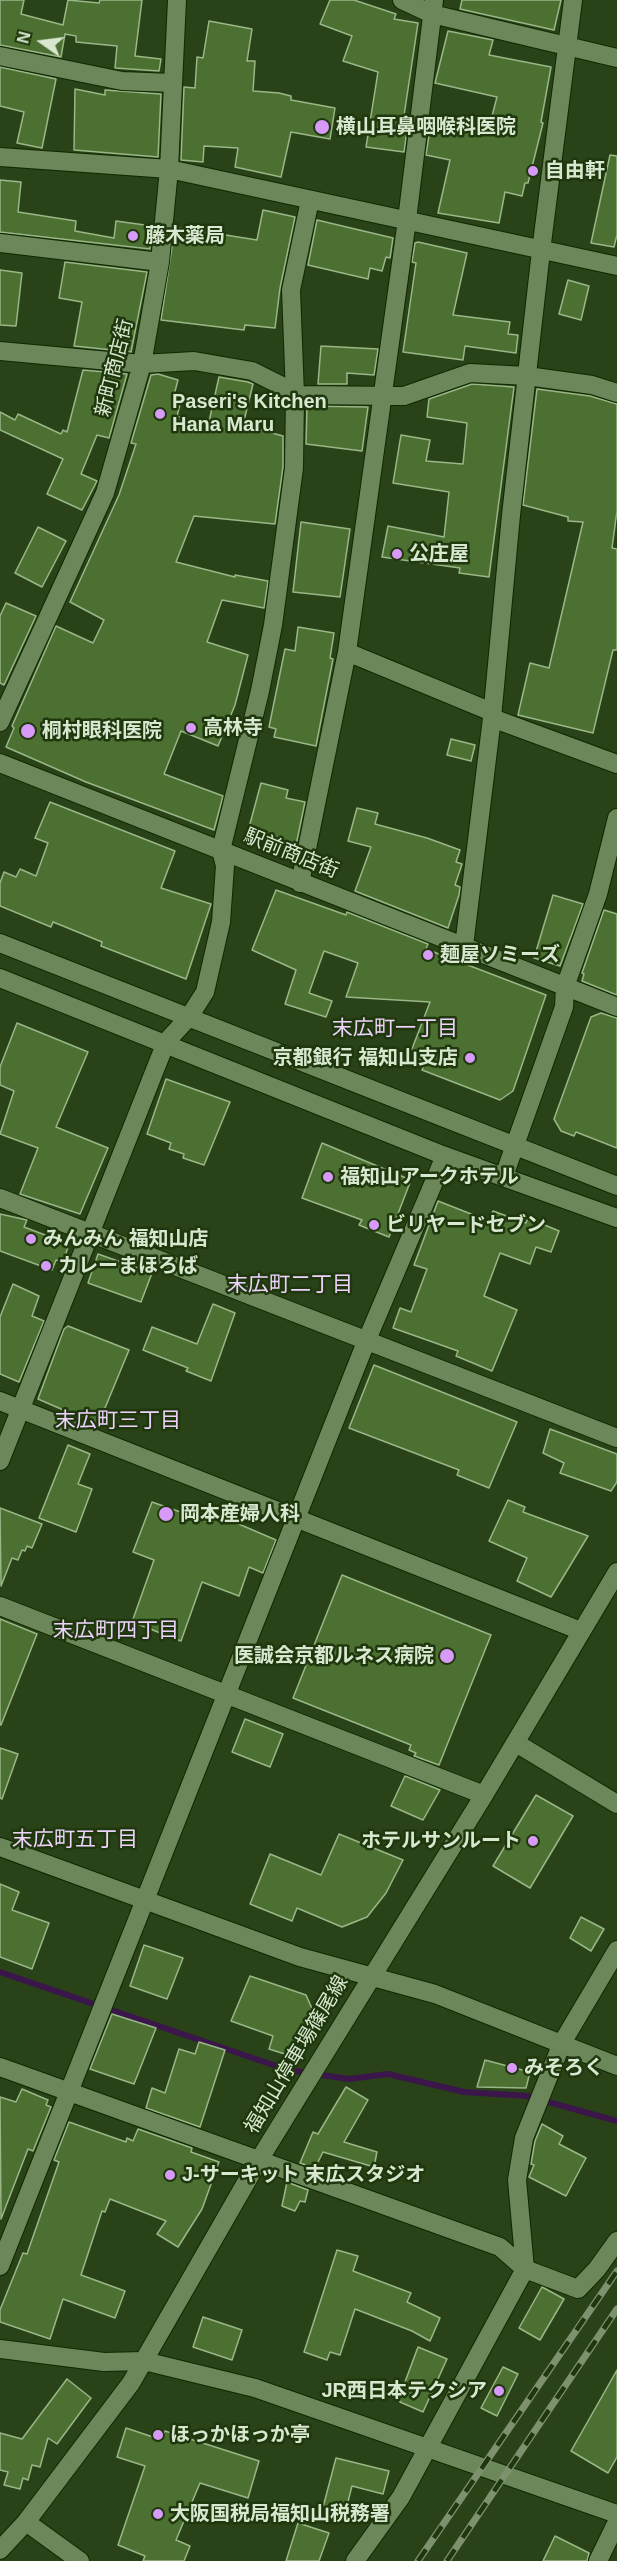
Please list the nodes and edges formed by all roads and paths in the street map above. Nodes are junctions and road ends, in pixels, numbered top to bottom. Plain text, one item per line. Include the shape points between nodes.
1 (177, 0) edge
2 (402, 0) edge
3 (573, 0) edge
4 (433, 7) edge
5 (566, 46) junction
6 (0, 56) edge
7 (617, 58) edge
8 (172, 83) junction
9 (0, 157) edge
10 (169, 169) junction
11 (310, 200) junction
12 (407, 220) junction
13 (0, 243) edge
14 (541, 251) junction
15 (160, 262) junction
16 (617, 266) edge
17 (0, 351) edge
18 (142, 364) junction
19 (527, 376) junction
20 (617, 393) edge
21 (295, 395) junction
22 (383, 398) junction
23 (346, 651) junction
24 (492, 715) junction
25 (0, 722) edge
26 (0, 763) edge
27 (617, 764) edge
28 (617, 818) edge
29 (221, 850) junction
30 (300, 883) junction
31 (0, 943) edge
32 (464, 946) junction
33 (0, 978) edge
34 (565, 987) junction
35 (617, 1007) edge
36 (189, 1017) junction
37 (166, 1042) junction
38 (516, 1147) junction
39 (445, 1156) junction
40 (504, 1176) junction
41 (617, 1186) edge
42 (0, 1198) edge
43 (617, 1218) edge
44 (92, 1233) junction
45 (366, 1342) junction
46 (0, 1401) edge
47 (21, 1409) junction
48 (617, 1438) edge
49 (0, 1461) edge
50 (296, 1518) junction
51 (617, 1572) edge
52 (0, 1606) edge
53 (581, 1631) junction
54 (227, 1695) junction
55 (516, 1743) junction
56 (484, 1795) junction
57 (617, 1804) edge
58 (0, 1847) edge
59 (146, 1899) junction
60 (617, 1950) edge
61 (370, 1977) junction
62 (562, 2043) junction
63 (617, 2066) edge
64 (0, 2067) edge
65 (71, 2093) junction
66 (259, 2160) junction
67 (8, 2219) edge
68 (617, 2241) edge
69 (0, 2266) edge
70 (525, 2269) junction
71 (0, 2349) edge
72 (144, 2361) junction
73 (429, 2447) junction
74 (617, 2514) edge
75 (26, 2522) junction
76 (617, 2522) edge
77 (0, 2550) edge
78 (80, 2561) edge
79 (355, 2561) edge
80 (598, 2561) edge

1 - 8 street, 新町商店街
2 - 4 street
3 - 5 street
4 - 5 street
4 - 12 street
5 - 7 street
5 - 14 street
6 - 8 street via 122,81
8 - 10 street, 新町商店街
9 - 10 street
10 - 11 street
10 - 15 street, 新町商店街
11 - 12 street
11 - 21 street via 291,290
12 - 14 street
12 - 22 street
13 - 15 street
14 - 16 street
14 - 19 street
15 - 18 street, 新町商店街
17 - 18 street
18 - 21 street via 194,361 243,369
18 - 25 street, 新町商店街 via 105,493
19 - 20 street via 592,385
19 - 22 street via 470,373 404,396
19 - 24 street
21 - 22 street
21 - 29 street via 294,468 273,625
22 - 23 street
23 - 24 street
23 - 30 street
24 - 27 street
24 - 32 street
26 - 29 street, 駅前商店街
28 - 34 street via 598,894
29 - 30 street, 駅前商店街
29 - 36 street via 225,866 221,922 205,992
30 - 32 street, 駅前商店街
31 - 36 street
32 - 34 street, 駅前商店街
33 - 37 street
34 - 35 street, 駅前商店街
34 - 38 street via 564,1007
36 - 37 street
36 - 38 street
37 - 39 street
37 - 44 street
38 - 40 street
38 - 41 street
39 - 40 street
39 - 45 street
40 - 43 street
42 - 44 street
44 - 45 street
44 - 47 street
45 - 48 street
45 - 50 street
46 - 47 street
47 - 49 street
47 - 50 street
50 - 53 street
50 - 54 street
51 - 53 street, 福知山停車場篠尾線
52 - 54 street
53 - 55 street, 福知山停車場篠尾線
54 - 56 street
54 - 59 street
55 - 56 street, 福知山停車場篠尾線
55 - 57 street
56 - 61 street, 福知山停車場篠尾線
58 - 59 street
59 - 61 street via 300,1957
59 - 65 street
60 - 62 street
61 - 62 street via 435,1994
61 - 66 street, 福知山停車場篠尾線
62 - 63 street
62 - 70 street via 524,2138 518,2180
64 - 65 street
65 - 66 street
65 - 67 street
66 - 70 street via 500,2247
66 - 72 street, 福知山停車場篠尾線
67 - 69 street
68 - 70 street via 578,2289
70 - 73 street
71 - 72 street via 104,2362
72 - 73 street via 255,2388
72 - 75 street, 福知山停車場篠尾線
73 - 74 street
73 - 79 street via 401,2497
75 - 77 street, 福知山停車場篠尾線
75 - 78 street
76 - 80 street

